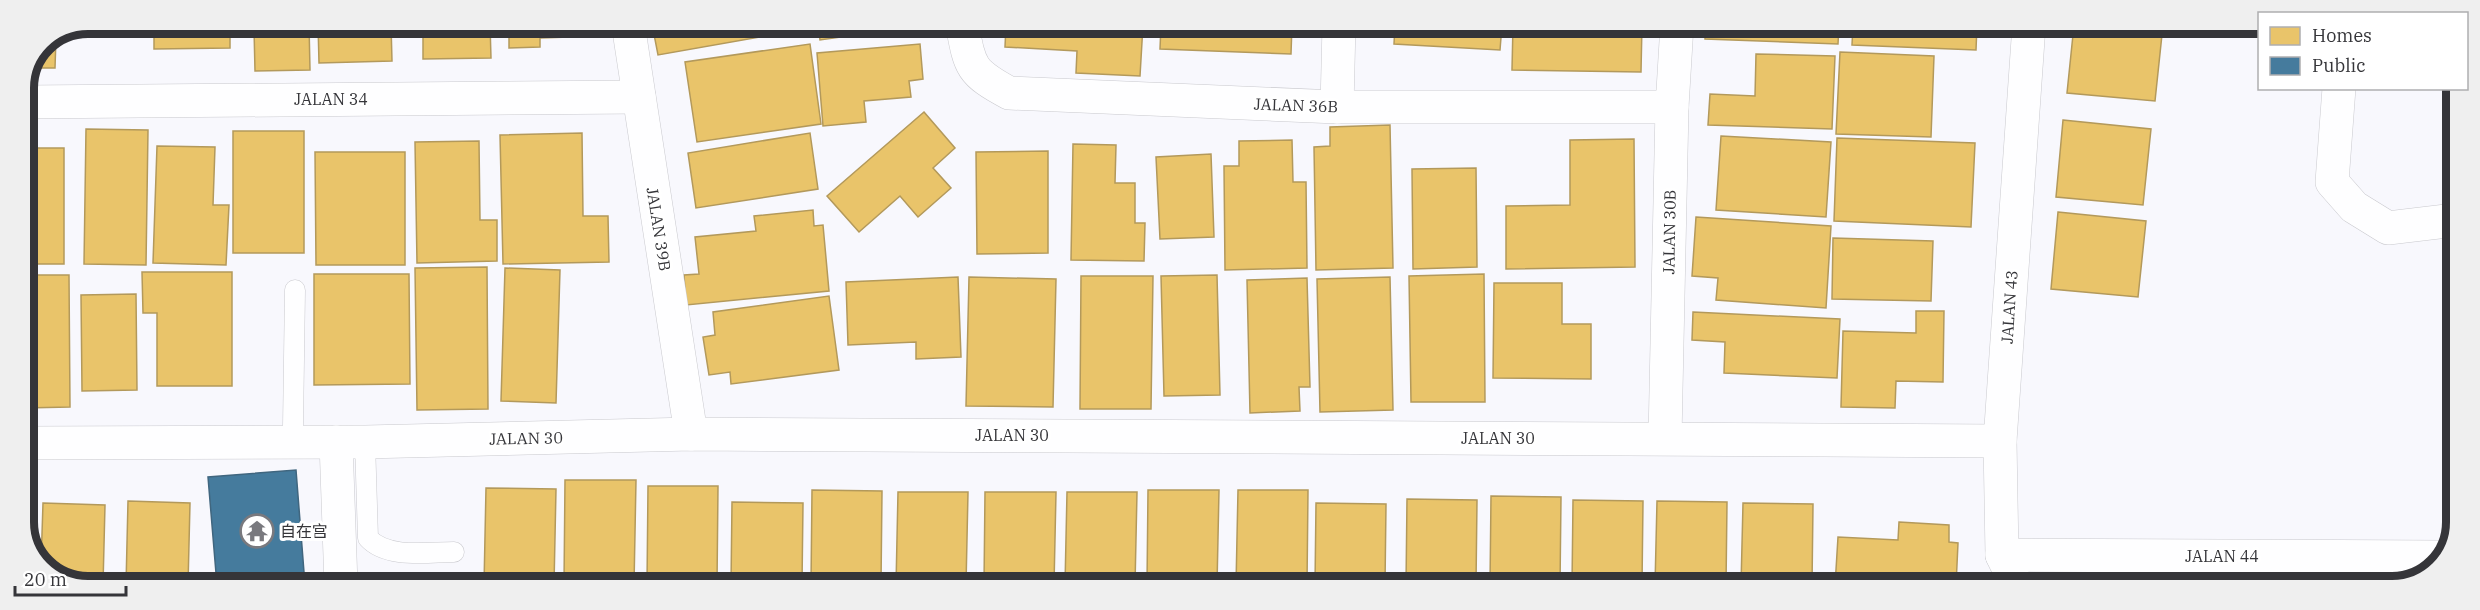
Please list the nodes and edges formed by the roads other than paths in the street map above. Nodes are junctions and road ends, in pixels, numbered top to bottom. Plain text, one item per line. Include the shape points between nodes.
1 (630, 34) edge
2 (964, 34) edge
3 (1339, 34) edge
4 (1676, 34) edge
5 (2029, 34) edge
6 (2339, 90) edge
7 (639, 97) junction
8 (34, 102) edge
9 (1337, 107) junction
10 (1672, 107) junction
11 (2445, 221) edge
12 (295, 290) dead end
13 (691, 434) junction
14 (1665, 438) junction
15 (2000, 441) junction
16 (290, 442) junction
17 (351, 442) junction
18 (35, 443) edge
19 (454, 552) dead end
20 (2002, 555) junction
21 (2432, 557) edge
22 (342, 576) edge
23 (2012, 576) edge

1 - 7 street, JALAN 39B
2 - 9 street, JALAN 36B via 969,60 984,80 1009,93
3 - 9 street
4 - 10 street, JALAN 30B
5 - 15 street, JALAN 43
6 - 11 street via 2332,182 2354,207 2388,228
7 - 8 street, JALAN 34
7 - 13 street, JALAN 39B
9 - 10 street, JALAN 36B
10 - 14 street, JALAN 30B
12 - 16 lane
13 - 14 street, JALAN 30
13 - 17 street, JALAN 30
14 - 15 street, JALAN 30
15 - 20 street, JALAN 43
16 - 17 street, JALAN 30
16 - 18 street, JALAN 30
17 - 19 lane via 368,538 374,545 389,551
17 - 22 street
20 - 21 street, JALAN 44
20 - 23 street, JALAN 43

